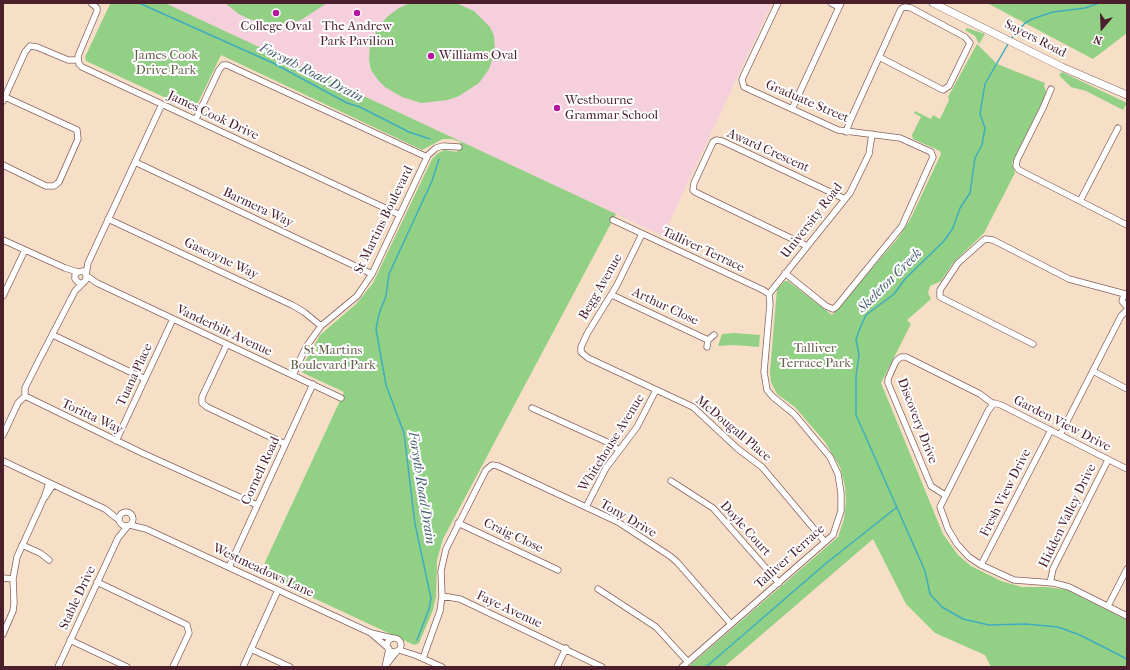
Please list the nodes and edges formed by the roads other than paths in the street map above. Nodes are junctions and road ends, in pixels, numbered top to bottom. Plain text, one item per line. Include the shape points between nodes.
1 (91, 3) edge
2 (778, 3) edge
3 (831, 3) edge
4 (933, 3) edge
5 (840, 5) edge
6 (879, 57) junction
7 (78, 60) junction
8 (1051, 89) dead end
9 (1127, 95) edge
10 (4, 99) edge
11 (162, 104) junction
12 (792, 110) junction
13 (196, 120) junction
14 (1118, 128) dead end
15 (846, 132) junction
16 (872, 134) junction
17 (459, 147) dead end
18 (427, 157) junction
19 (135, 162) junction
20 (3, 165) edge
21 (845, 199) junction
22 (1080, 201) junction
23 (400, 215) junction
24 (108, 219) junction
25 (613, 220) dead end
26 (1127, 225) edge
27 (642, 234) junction
28 (3, 240) edge
29 (807, 246) junction
30 (25, 250) junction
31 (65, 268) junction
32 (83, 273) junction
33 (785, 273) junction
34 (372, 274) junction
35 (75, 280) junction
36 (84, 283) junction
37 (97, 284) junction
38 (75, 291) junction
39 (1112, 291) junction
40 (1126, 293) edge
41 (769, 294) junction
42 (612, 295) junction
43 (3, 296) edge
44 (1124, 303) edge
45 (1127, 310) edge
46 (1121, 316) junction
47 (173, 319) junction
48 (321, 326) junction
49 (714, 335) dead end
50 (53, 336) junction
51 (708, 340) junction
52 (227, 344) junction
53 (1033, 344) dead end
54 (706, 347) dead end
55 (581, 352) joint
56 (1093, 371) junction
57 (293, 375) junction
58 (145, 379) junction
59 (313, 384) junction
60 (1127, 389) edge
61 (656, 390) junction
62 (25, 396) junction
63 (341, 398) dead end
64 (993, 404) junction
65 (532, 408) dead end
66 (1050, 430) junction
67 (3, 435) edge
68 (1060, 435) junction
69 (116, 441) junction
70 (285, 444) junction
71 (619, 450) junction
72 (1108, 460) junction
73 (3, 461) edge
74 (1127, 469) edge
75 (671, 481) dead end
76 (51, 484) junction
77 (945, 495) junction
78 (257, 505) junction
79 (586, 507) junction
80 (105, 509) junction
81 (123, 513) junction
82 (134, 518) junction
83 (119, 522) junction
84 (458, 523) junction
85 (129, 526) junction
86 (146, 529) junction
87 (118, 538) junction
88 (825, 542) junction
89 (22, 545) junction
90 (49, 560) dead end
91 (981, 565) junction
92 (229, 567) junction
93 (1127, 569) edge
94 (558, 570) dead end
95 (3, 578) edge
96 (13, 579) junction
97 (97, 582) junction
98 (779, 583) junction
99 (1050, 583) junction
100 (598, 589) dead end
101 (278, 590) junction
102 (442, 596) junction
103 (1108, 606) junction
104 (1127, 616) edge
105 (731, 624) junction
106 (371, 633) junction
107 (3, 634) edge
108 (392, 638) junction
109 (399, 639) junction
110 (70, 640) junction
111 (388, 648) junction
112 (566, 648) junction
113 (251, 649) junction
114 (398, 651) junction
115 (419, 657) junction
116 (688, 662) junction
117 (385, 666) edge
118 (58, 667) edge
119 (127, 667) edge
120 (173, 667) edge
121 (243, 667) edge
122 (290, 667) edge
123 (442, 667) edge
124 (557, 667) edge
125 (602, 667) edge
126 (682, 667) edge

1 - 7 street via 97,11
2 - 12 street, Graduate Street via 742,84
3 - 5 street
4 - 9 main road, Sayers Road via 1062,67
5 - 12 street
6 - 6 street via 900,11 905,7 965,37 970,43 949,86 943,90
6 - 15 street
7 - 10 street via 68,60 37,46 30,46
7 - 11 street, James Cook Drive via 82,67
8 - 22 street via 1016,164 1020,170
10 - 20 street via 77,130 78,139 59,182 54,186 46,186
11 - 13 street, James Cook Drive
11 - 19 street
12 - 15 street, Graduate Street
13 - 18 street via 219,70 227,65
13 - 23 street, James Cook Drive
14 - 22 street
15 - 16 street, Graduate Street
16 - 21 street, University Road via 869,154
16 - 33 street, Graduate Street via 900,138 933,155 902,226 833,309
17 - 18 street, St Martins Boulevard via 436,148
18 - 23 street, St Martins Boulevard
19 - 24 street
19 - 34 street, Barmera Way
21 - 29 street, University Road
21 - 29 street, Award Crescent via 722,141 713,142 694,182 693,190
22 - 26 street
23 - 34 street, St Martins Boulevard
24 - 32 street
24 - 48 street, Gascoyne Way via 296,307
25 - 27 street, Talliver Terrace
27 - 41 street, Talliver Terrace
27 - 42 street, Begg Avenue
28 - 30 street, Vanderbilt Avenue
29 - 33 street, University Road
30 - 31 street, Vanderbilt Avenue
30 - 43 street
31 - 32 street, Vanderbilt Avenue
31 - 35 street, Vanderbilt Avenue
32 - 35 street via 75,275
32 - 36 street
32 - 37 street, Vanderbilt Avenue
33 - 41 street, University Road
34 - 48 street, St Martins Boulevard via 357,296
35 - 36 street, Vanderbilt Avenue
35 - 38 street
36 - 37 street, Vanderbilt Avenue
36 - 38 street
37 - 47 street, Vanderbilt Avenue
38 - 50 street
39 - 40 street
39 - 44 street
39 - 53 street via 1069,279 985,238 958,263 940,290 940,297
40 - 44 street
41 - 88 street, Talliver Terrace via 764,372 767,390 794,414 830,457 838,474 841,511 833,535
42 - 51 street, Arthur Close
42 - 55 street, Begg Avenue via 592,324
44 - 46 street
45 - 46 street
46 - 56 street
47 - 52 street, Vanderbilt Avenue
47 - 58 street, Tuana Place
48 - 57 street, St Martins Boulevard via 306,348
49 - 51 street, Arthur Close
50 - 58 street
50 - 62 street via 25,388
51 - 54 street, Arthur Close
52 - 57 street, Vanderbilt Avenue
52 - 70 street via 202,397 202,403 207,408
55 - 61 street, McDougall Place via 588,358
56 - 60 street
56 - 68 street
57 - 59 street, Vanderbilt Avenue
58 - 69 street, Tuana Place
59 - 63 street, Vanderbilt Avenue
59 - 70 street, Cornell Road
61 - 71 street, Whitehouse Avenue via 637,427
61 - 88 street, McDougall Place via 693,407 738,449 762,467
62 - 67 street via 18,403
62 - 69 street, Toritta Way
64 - 66 street, Garden View Drive via 1001,405
64 - 77 street, Garden View Drive
64 - 77 street, Discovery Drive via 980,394 906,357 896,361 888,383 931,486
65 - 71 street
66 - 68 street, Garden View Drive
66 - 91 street, Fresh View Drive
68 - 72 street, Garden View Drive
69 - 78 street, Toritta Way
70 - 78 street, Cornell Road
71 - 79 street, Whitehouse Avenue
72 - 74 street, Garden View Drive
72 - 99 street, Hidden Valley Drive via 1053,569
73 - 76 street
75 - 98 street, Doyle Court via 713,508
76 - 80 street
76 - 89 street
77 - 91 street via 940,507 948,528 964,552
78 - 92 street, Cornell Road
79 - 84 street, Tony Drive via 492,465 486,470
79 - 105 street, Tony Drive via 618,522 670,556
80 - 81 street
80 - 83 street
81 - 82 street, Westmeadows Lane via 130,513
81 - 83 street
82 - 85 street, Stable Drive
82 - 86 street, Westmeadows Lane
83 - 85 street, Westmeadows Lane
83 - 87 street, Stable Drive
84 - 94 street, Craig Close
84 - 102 street via 443,558
85 - 86 street, Westmeadows Lane
85 - 87 street, Stable Drive
86 - 92 street, Westmeadows Lane
87 - 97 street, Stable Drive
88 - 98 street, Talliver Terrace
89 - 90 street
89 - 96 street via 15,562
91 - 99 street via 1014,580
92 - 101 street, Westmeadows Lane
93 - 103 street
95 - 96 street
96 - 107 street via 14,603
97 - 110 street, Stable Drive
97 - 120 street via 187,625 189,633
98 - 105 street, Talliver Terrace
99 - 103 street via 1072,588
100 - 116 street via 656,627
101 - 106 street, Westmeadows Lane
101 - 113 street
102 - 112 street, Faye Avenue via 460,599
102 - 115 street via 439,617
103 - 104 street
105 - 116 street, Talliver Terrace
106 - 108 street, Westmeadows Lane
106 - 111 street, Westmeadows Lane
108 - 109 street
108 - 111 street via 388,642
109 - 114 street via 401,644
109 - 115 street
110 - 118 street, Stable Drive
110 - 119 street
111 - 114 street
111 - 117 street
112 - 124 street
112 - 125 street
113 - 121 street
113 - 122 street
114 - 115 street
114 - 117 street
115 - 123 street
116 - 126 street, Talliver Terrace

